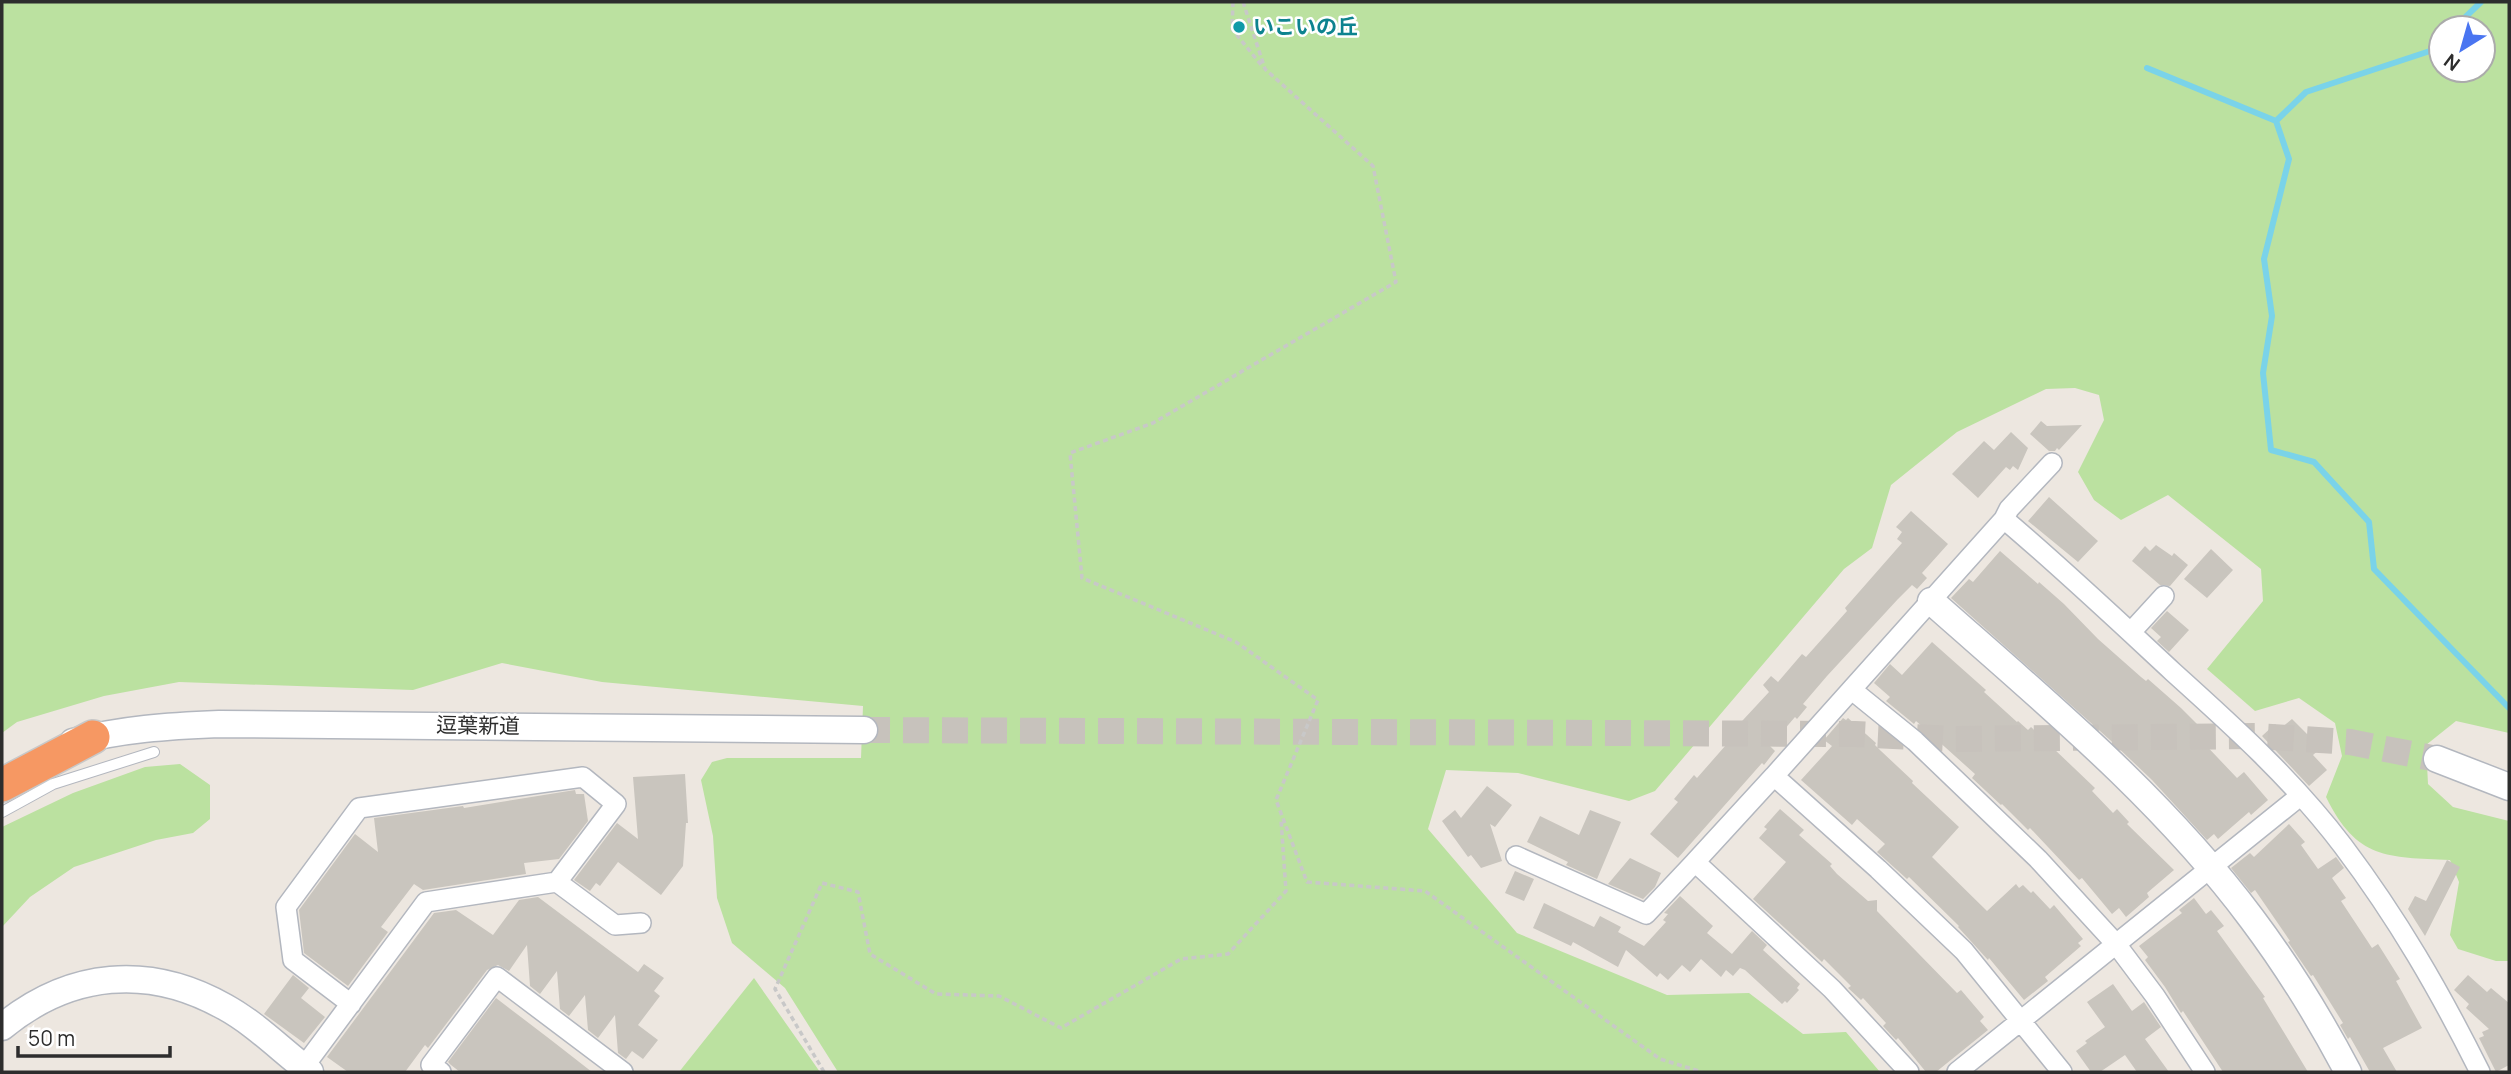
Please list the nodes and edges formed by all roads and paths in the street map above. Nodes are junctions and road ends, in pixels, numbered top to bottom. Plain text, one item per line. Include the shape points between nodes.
1 (1233, 2) edge
2 (1243, 2) edge
3 (1265, 69) junction
4 (2052, 463) dead end
5 (2004, 519) junction
6 (2164, 596) dead end
7 (1931, 601) junction
8 (2131, 632) junction
9 (1852, 690) junction
10 (864, 730) tunnel mouth
11 (93, 737) junction
12 (154, 752) dead end
13 (2437, 759) tunnel mouth
14 (2, 768) edge
15 (1774, 776) junction
16 (2, 777) edge
17 (2, 785) edge
18 (2509, 787) edge
19 (2300, 796) junction
20 (2, 812) edge
21 (1281, 814) junction
22 (1516, 856) dead end
23 (1695, 862) junction
24 (2211, 868) junction
25 (557, 882) junction
26 (641, 923) dead end
27 (2116, 944) junction
28 (351, 1004) junction
29 (2022, 1020) junction
30 (2, 1027) edge
31 (305, 1071) edge
32 (441, 1072) edge
33 (623, 1072) edge
34 (824, 1072) edge
35 (1702, 1072) edge
36 (1909, 1072) edge
37 (1957, 1072) edge
38 (2062, 1072) edge
39 (2205, 1072) edge
40 (2348, 1072) edge
41 (2480, 1072) edge

1 - 3 path via 1232,29
2 - 3 path
3 - 21 path via 1373,166 1396,282 1153,423 1070,453 1082,579 1236,642 1318,700 1276,800
4 - 5 street
5 - 7 street
5 - 8 street
6 - 8 street
7 - 9 street
7 - 24 street via 2129,779
8 - 19 street via 2263,754
9 - 15 street
9 - 27 street via 1957,781 2038,859
10 - 11 street, 逗葉新道 via 219,724 161,726
11 - 14 street, 逗葉新道
11 - 16 street, 逗葉新道
11 - 17 highway
12 - 20 lane via 53,785
13 - 18 street
15 - 23 street
15 - 29 street via 1964,951
19 - 24 street
19 - 41 street via 2342,844 2404,931
21 - 34 path via 1286,891 1228,954 1181,959 1061,1028 999,996 936,994 870,954 858,892 822,883 775,989
21 - 35 path via 1307,882 1425,891 1660,1059
22 - 23 street via 1646,914
23 - 36 street via 1832,989
24 - 27 street
24 - 40 street via 2253,919
25 - 26 street via 615,925
25 - 28 street via 426,902
25 - 28 street via 616,804 583,777 359,808 286,907 293,960
27 - 29 street
27 - 39 street
28 - 31 street
29 - 37 street
29 - 38 street
30 - 31 street via 23,1009 63,989 103,979 146,980 191,989 228,1009
32 - 33 street via 431,1065 497,977

